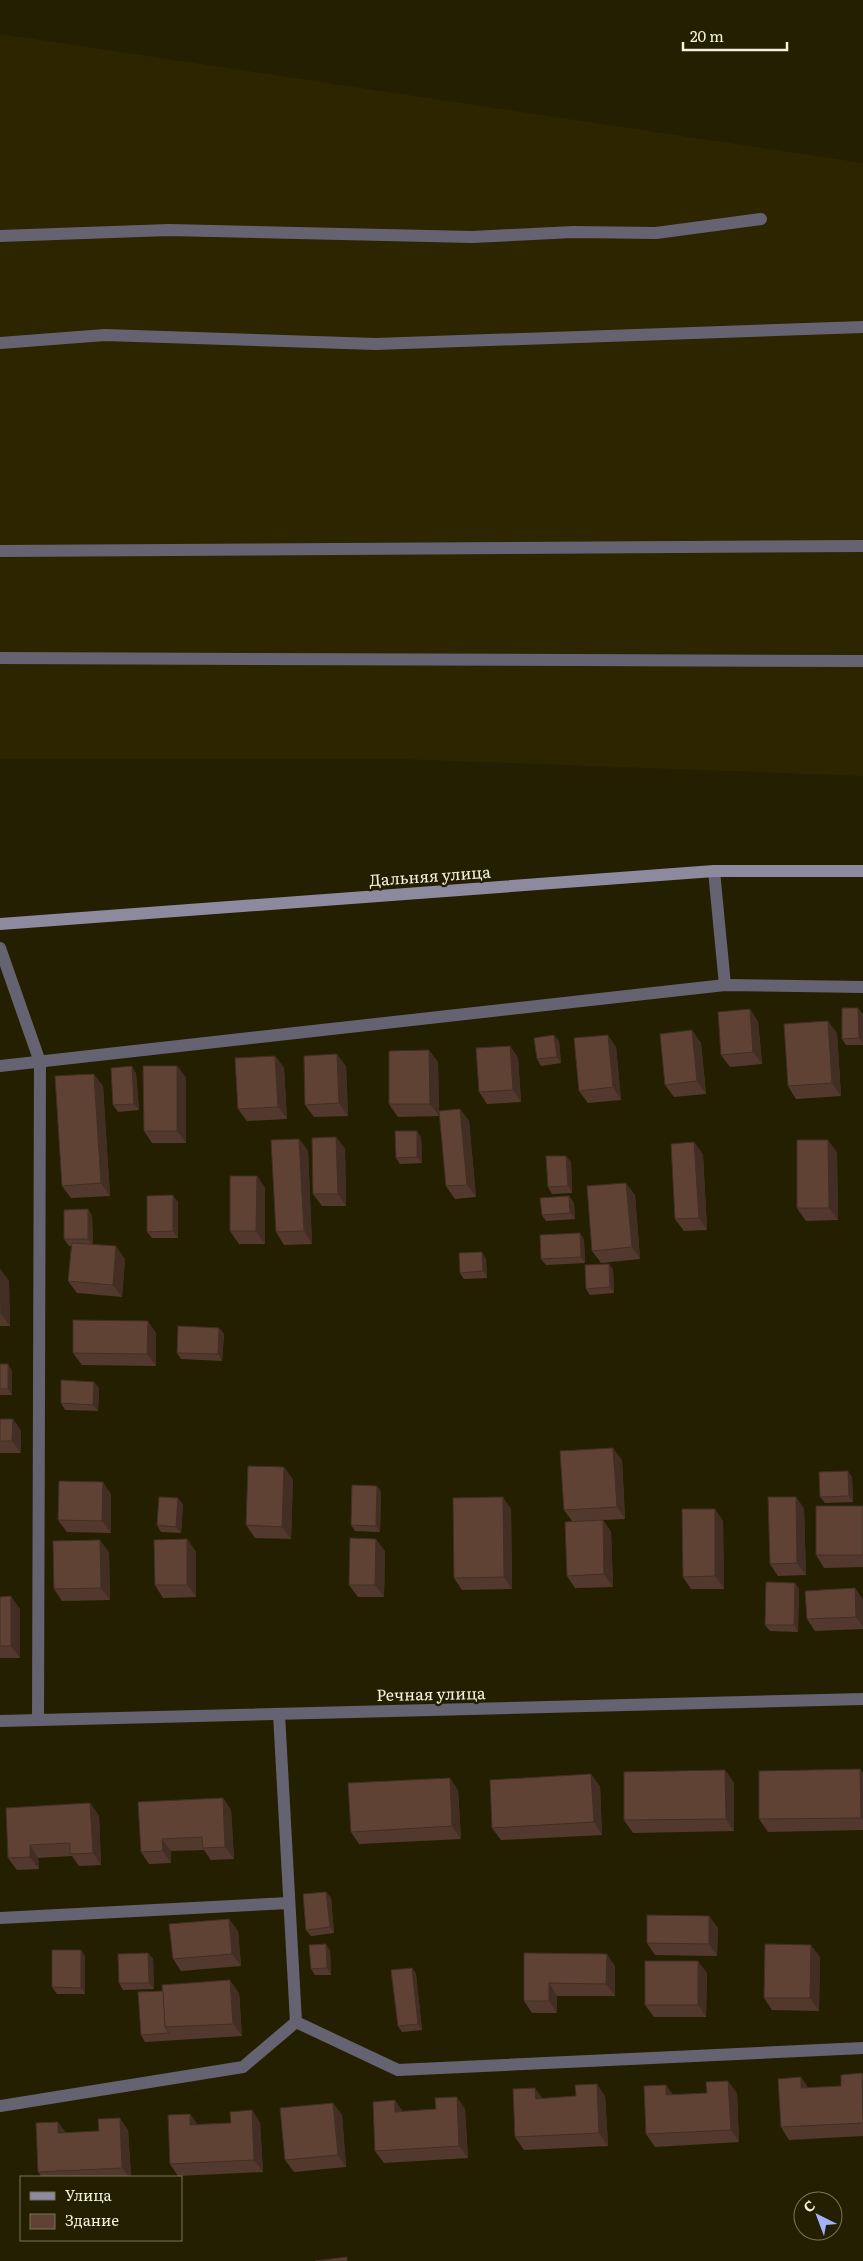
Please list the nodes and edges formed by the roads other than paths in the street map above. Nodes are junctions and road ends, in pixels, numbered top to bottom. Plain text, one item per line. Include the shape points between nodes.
1 (761, 219) dead end
2 (0, 236) edge
3 (863, 327) edge
4 (0, 343) edge
5 (863, 546) edge
6 (0, 551) edge
7 (0, 658) edge
8 (863, 662) edge
9 (714, 871) junction
10 (863, 871) edge
11 (0, 924) edge
12 (0, 948) edge
13 (725, 984) junction
14 (863, 987) edge
15 (40, 1062) junction
16 (0, 1066) edge
17 (863, 1699) edge
18 (279, 1714) junction
19 (38, 1720) junction
20 (0, 1721) edge
21 (289, 1904) junction
22 (0, 1918) edge
23 (296, 2022) junction
24 (863, 2048) edge
25 (0, 2106) edge

1 - 2 street via 656,233 573,232 472,237 169,230
3 - 4 street via 376,344 105,335
5 - 6 street
7 - 8 street
9 - 10 main road, Дальняя улица
9 - 11 main road, Дальняя улица
9 - 13 street
12 - 15 street
13 - 14 street
13 - 15 street
15 - 16 street
15 - 19 street
17 - 18 street, Речная улица
18 - 19 street, Речная улица
18 - 21 street
19 - 20 street, Речная улица
21 - 22 street
21 - 23 street
23 - 24 street via 398,2070
23 - 25 street via 243,2068

